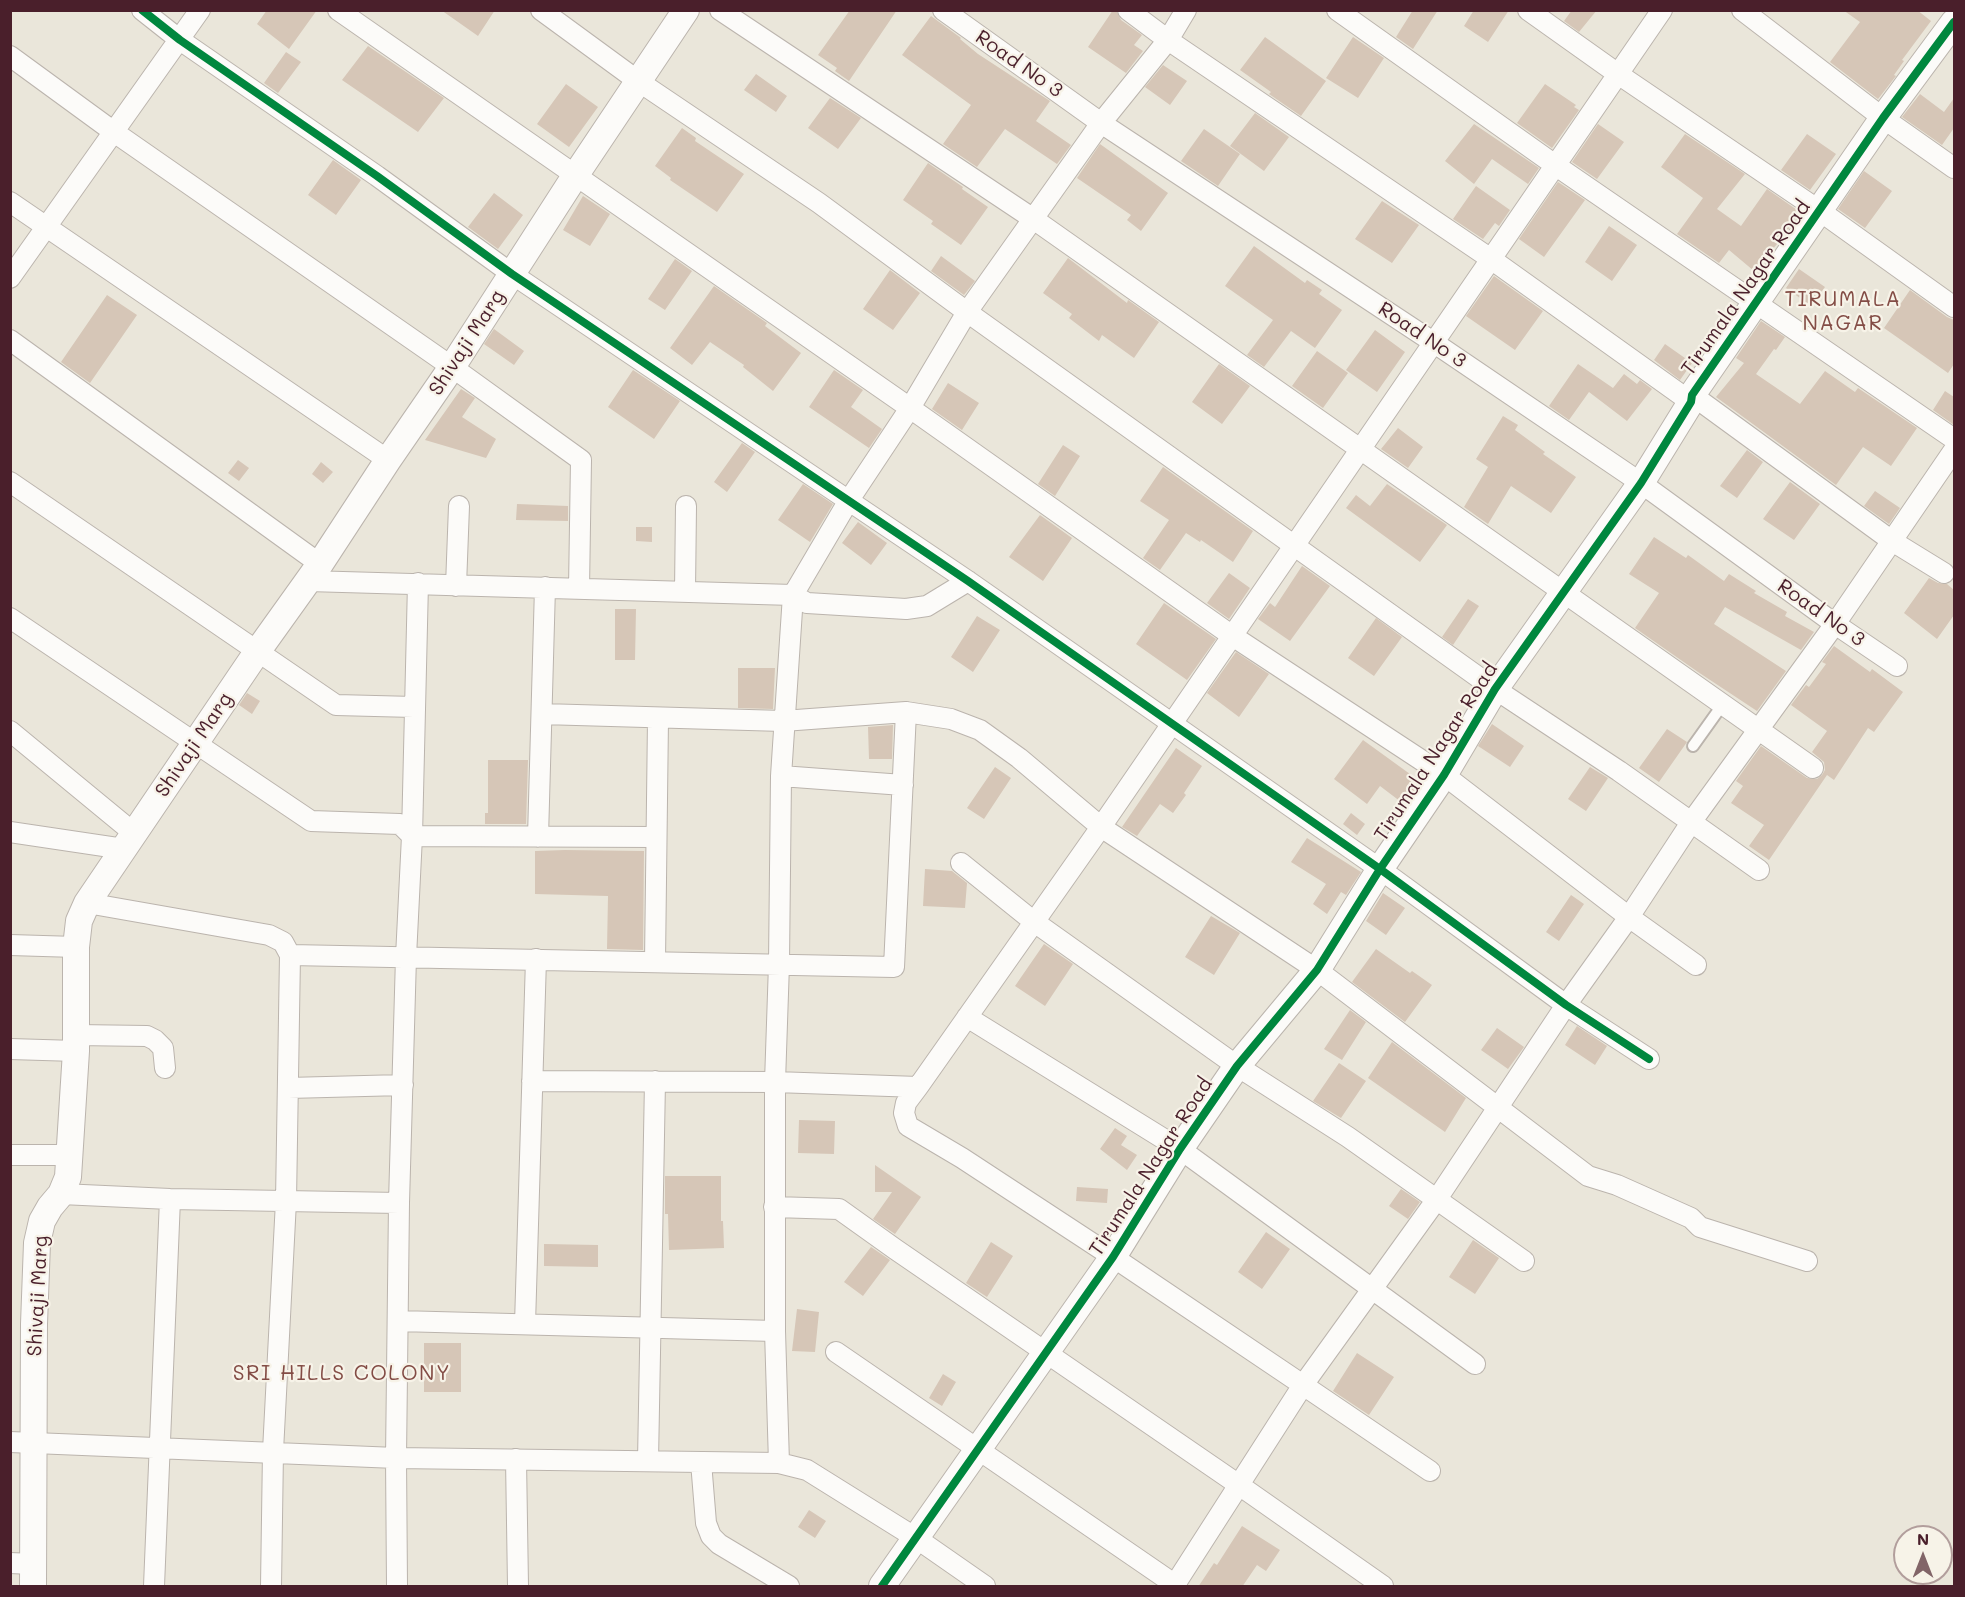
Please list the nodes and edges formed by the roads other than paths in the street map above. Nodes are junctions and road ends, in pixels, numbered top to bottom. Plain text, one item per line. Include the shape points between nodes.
1 (142, 10) edge
2 (200, 10) edge
3 (338, 10) edge
4 (541, 10) edge
5 (686, 10) edge
6 (720, 10) edge
7 (943, 10) edge
8 (1128, 10) edge
9 (1186, 10) edge
10 (1337, 10) edge
11 (1528, 10) edge
12 (1662, 10) edge
13 (1742, 10) edge
14 (1943, 10) edge
15 (1954, 20) edge
16 (180, 40) junction
17 (1168, 40) junction
18 (10, 56) edge
19 (1618, 74) junction
20 (638, 81) junction
21 (1883, 118) junction
22 (1101, 123) junction
23 (114, 132) junction
24 (1556, 165) junction
25 (1954, 168) edge
26 (575, 176) junction
27 (10, 202) edge
28 (1820, 211) junction
29 (1032, 218) junction
30 (45, 228) junction
31 (1491, 259) junction
32 (512, 274) junction
33 (10, 278) edge
34 (1757, 303) junction
35 (1954, 308) edge
36 (967, 312) junction
37 (10, 340) edge
38 (1433, 342) junction
39 (452, 367) junction
40 (1692, 399) junction
41 (910, 408) junction
42 (1954, 439) edge
43 (1360, 448) junction
44 (1954, 450) edge
45 (388, 460) junction
46 (10, 482) edge
47 (1641, 483) junction
48 (849, 500) junction
49 (459, 506) dead end
50 (686, 506) dead end
51 (1892, 541) junction
52 (1293, 546) junction
53 (314, 572) junction
54 (1944, 573) dead end
55 (968, 580) junction
56 (418, 583) junction
57 (456, 586) junction
58 (545, 587) junction
59 (579, 590) junction
60 (685, 591) junction
61 (1563, 593) junction
62 (793, 595) junction
63 (10, 618) edge
64 (1834, 624) junction
65 (1231, 635) junction
66 (256, 652) junction
67 (1897, 666) dead end
68 (1495, 689) junction
69 (1724, 704) junction
70 (414, 707) junction
71 (906, 712) junction
72 (542, 714) junction
73 (658, 719) junction
74 (783, 721) junction
75 (1171, 723) junction
76 (1759, 729) junction
77 (10, 731) edge
78 (195, 744) junction
79 (1693, 746) dead end
80 (1813, 768) dead end
81 (1444, 775) junction
82 (781, 776) junction
83 (903, 785) junction
84 (1692, 821) junction
85 (1101, 827) junction
86 (10, 832) edge
87 (412, 836) junction
88 (538, 837) junction
89 (656, 837) junction
90 (129, 841) junction
91 (961, 863) dead end
92 (1380, 869) junction
93 (1759, 870) dead end
94 (87, 903) junction
95 (1629, 916) junction
96 (1033, 921) junction
97 (10, 945) edge
98 (76, 947) junction
99 (290, 955) junction
100 (406, 957) junction
101 (536, 959) junction
102 (655, 961) junction
103 (779, 964) junction
104 (1696, 965) dead end
105 (1317, 970) junction
106 (1566, 1005) junction
107 (967, 1017) junction
108 (76, 1043) junction
109 (10, 1049) edge
110 (1649, 1059) dead end
111 (1237, 1066) junction
112 (165, 1068) dead end
113 (532, 1081) junction
114 (655, 1081) junction
115 (775, 1082) junction
116 (403, 1085) junction
117 (918, 1087) junction
118 (288, 1088) junction
119 (1498, 1107) junction
120 (1180, 1149) junction
121 (10, 1155) edge
122 (71, 1155) junction
123 (61, 1194) junction
124 (170, 1199) junction
125 (1437, 1199) junction
126 (286, 1201) junction
127 (399, 1203) junction
128 (774, 1207) junction
129 (1113, 1257) junction
130 (1524, 1261) dead end
131 (1807, 1261) dead end
132 (1372, 1289) junction
133 (398, 1321) junction
134 (525, 1324) junction
135 (651, 1327) junction
136 (775, 1331) junction
137 (1045, 1351) junction
138 (836, 1352) dead end
139 (1475, 1364) dead end
140 (1303, 1385) junction
141 (23, 1442) edge
142 (159, 1448) junction
143 (979, 1450) junction
144 (273, 1451) junction
145 (396, 1458) junction
146 (516, 1459) junction
147 (648, 1461) junction
148 (701, 1462) junction
149 (779, 1463) junction
150 (1430, 1471) dead end
151 (1239, 1485) junction
152 (916, 1538) junction
153 (26, 1571) edge
154 (1175, 1586) edge
155 (154, 1587) edge
156 (271, 1587) edge
157 (396, 1587) edge
158 (518, 1587) edge
159 (789, 1587) edge
160 (882, 1587) edge
161 (985, 1587) edge
162 (1383, 1587) edge

1 - 16 street
2 - 16 street
3 - 26 street
4 - 20 street
5 - 20 street, Shivaji Marg
6 - 29 street
7 - 22 street, Road No 3
8 - 17 street
9 - 17 street
10 - 24 street
11 - 19 street
12 - 19 street
13 - 21 street
14 - 15 street
15 - 21 street, Tirumala Nagar Road
16 - 23 street
16 - 32 street
17 - 22 street
17 - 31 street
18 - 23 street
19 - 24 street
19 - 28 street
20 - 26 street, Shivaji Marg
20 - 36 street via 819,203
21 - 25 street
21 - 28 street, Tirumala Nagar Road
22 - 29 street
22 - 38 street, Road No 3
23 - 30 street
23 - 39 street
24 - 31 street
24 - 34 street
26 - 32 street, Shivaji Marg
26 - 41 street
27 - 30 street
28 - 34 street, Tirumala Nagar Road
28 - 35 street
29 - 36 street
29 - 43 street
30 - 33 street
30 - 45 street
31 - 38 street
31 - 40 street
32 - 39 street, Shivaji Marg
32 - 48 street
34 - 40 street, Tirumala Nagar Road
34 - 42 street
36 - 41 street
36 - 52 street
37 - 53 street
38 - 43 street
38 - 47 street, Road No 3
39 - 45 street, Shivaji Marg
39 - 59 street via 581,460
40 - 47 street, Tirumala Nagar Road
40 - 51 street
41 - 48 street
41 - 65 street
43 - 52 street
43 - 61 street
44 - 51 street
45 - 53 street, Shivaji Marg
46 - 66 street
47 - 61 street, Tirumala Nagar Road
47 - 64 street, Road No 3
48 - 55 street
48 - 62 street
49 - 57 street
50 - 60 street
51 - 54 street
51 - 64 street
52 - 65 street
52 - 68 street
53 - 56 street
53 - 66 street, Shivaji Marg
55 - 62 street via 927,606 906,609 807,603
55 - 75 street
56 - 57 street
56 - 70 street
57 - 58 street
58 - 59 street
58 - 72 street
59 - 60 street
60 - 62 street
61 - 68 street, Tirumala Nagar Road
61 - 69 street
62 - 74 street
63 - 78 street
64 - 67 street, Road No 3
64 - 76 street
65 - 75 street
65 - 81 street
66 - 70 street via 336,705
66 - 78 street, Shivaji Marg
68 - 81 street, Tirumala Nagar Road
68 - 84 street
69 - 76 street
69 - 79 lane
70 - 87 street
71 - 74 street
71 - 83 street
71 - 85 street via 951,719 980,729
72 - 73 street
72 - 88 street
73 - 74 street
73 - 89 street
74 - 82 street
75 - 85 street
75 - 92 street
76 - 80 street
76 - 84 street
77 - 90 street
78 - 87 street via 311,821 400,824
78 - 90 street, Shivaji Marg
81 - 92 street, Tirumala Nagar Road
81 - 95 street
82 - 83 street
82 - 103 street
83 - 103 street via 894,967
84 - 93 street
84 - 95 street
85 - 96 street
85 - 105 street
86 - 90 street
87 - 88 street
87 - 100 street
88 - 89 street
89 - 102 street
90 - 94 street, Shivaji Marg
91 - 96 street
92 - 105 street, Tirumala Nagar Road
92 - 106 street
94 - 98 street, Shivaji Marg via 79,921
94 - 99 street via 269,935 283,942
95 - 104 street
95 - 106 street
96 - 107 street
96 - 111 street
97 - 98 street
98 - 108 street, Shivaji Marg
99 - 100 street
99 - 118 street
100 - 101 street
100 - 116 street
101 - 102 street
101 - 113 street
102 - 103 street
103 - 115 street
105 - 111 street, Tirumala Nagar Road
105 - 119 street
106 - 110 street
106 - 119 street
107 - 117 street
107 - 120 street
108 - 109 street
108 - 112 street via 147,1036 163,1048
108 - 122 street, Shivaji Marg
111 - 120 street, Tirumala Nagar Road
111 - 125 street
113 - 114 street
113 - 134 street
114 - 115 street
114 - 135 street
115 - 117 street
115 - 128 street
116 - 118 street
116 - 127 street
117 - 129 street via 906,1103 908,1126
118 - 126 street
119 - 125 street
119 - 131 street via 1588,1176 1691,1218 1700,1227
120 - 129 street, Tirumala Nagar Road
120 - 132 street
121 - 122 street
122 - 123 street, Shivaji Marg
123 - 124 street
123 - 141 street, Shivaji Marg via 42,1221 37,1243
124 - 126 street
124 - 142 street
125 - 130 street
125 - 132 street
126 - 127 street
126 - 144 street
127 - 133 street
128 - 136 street
128 - 137 street via 839,1209
129 - 137 street, Tirumala Nagar Road
129 - 140 street
132 - 139 street
132 - 140 street
133 - 134 street
133 - 145 street
134 - 135 street
135 - 136 street
135 - 147 street
136 - 149 street
137 - 143 street, Tirumala Nagar Road
137 - 151 street
138 - 143 street
140 - 150 street
140 - 151 street
141 - 142 street
141 - 153 street, Shivaji Marg
142 - 144 street
142 - 155 street
143 - 152 street, Tirumala Nagar Road
143 - 154 street
144 - 145 street
144 - 156 street
145 - 146 street
145 - 157 street
146 - 147 street
146 - 158 street
147 - 148 street
148 - 149 street
148 - 159 street via 706,1523 711,1536
149 - 152 street via 807,1470
151 - 154 street
151 - 162 street
152 - 160 street, Tirumala Nagar Road
152 - 161 street

